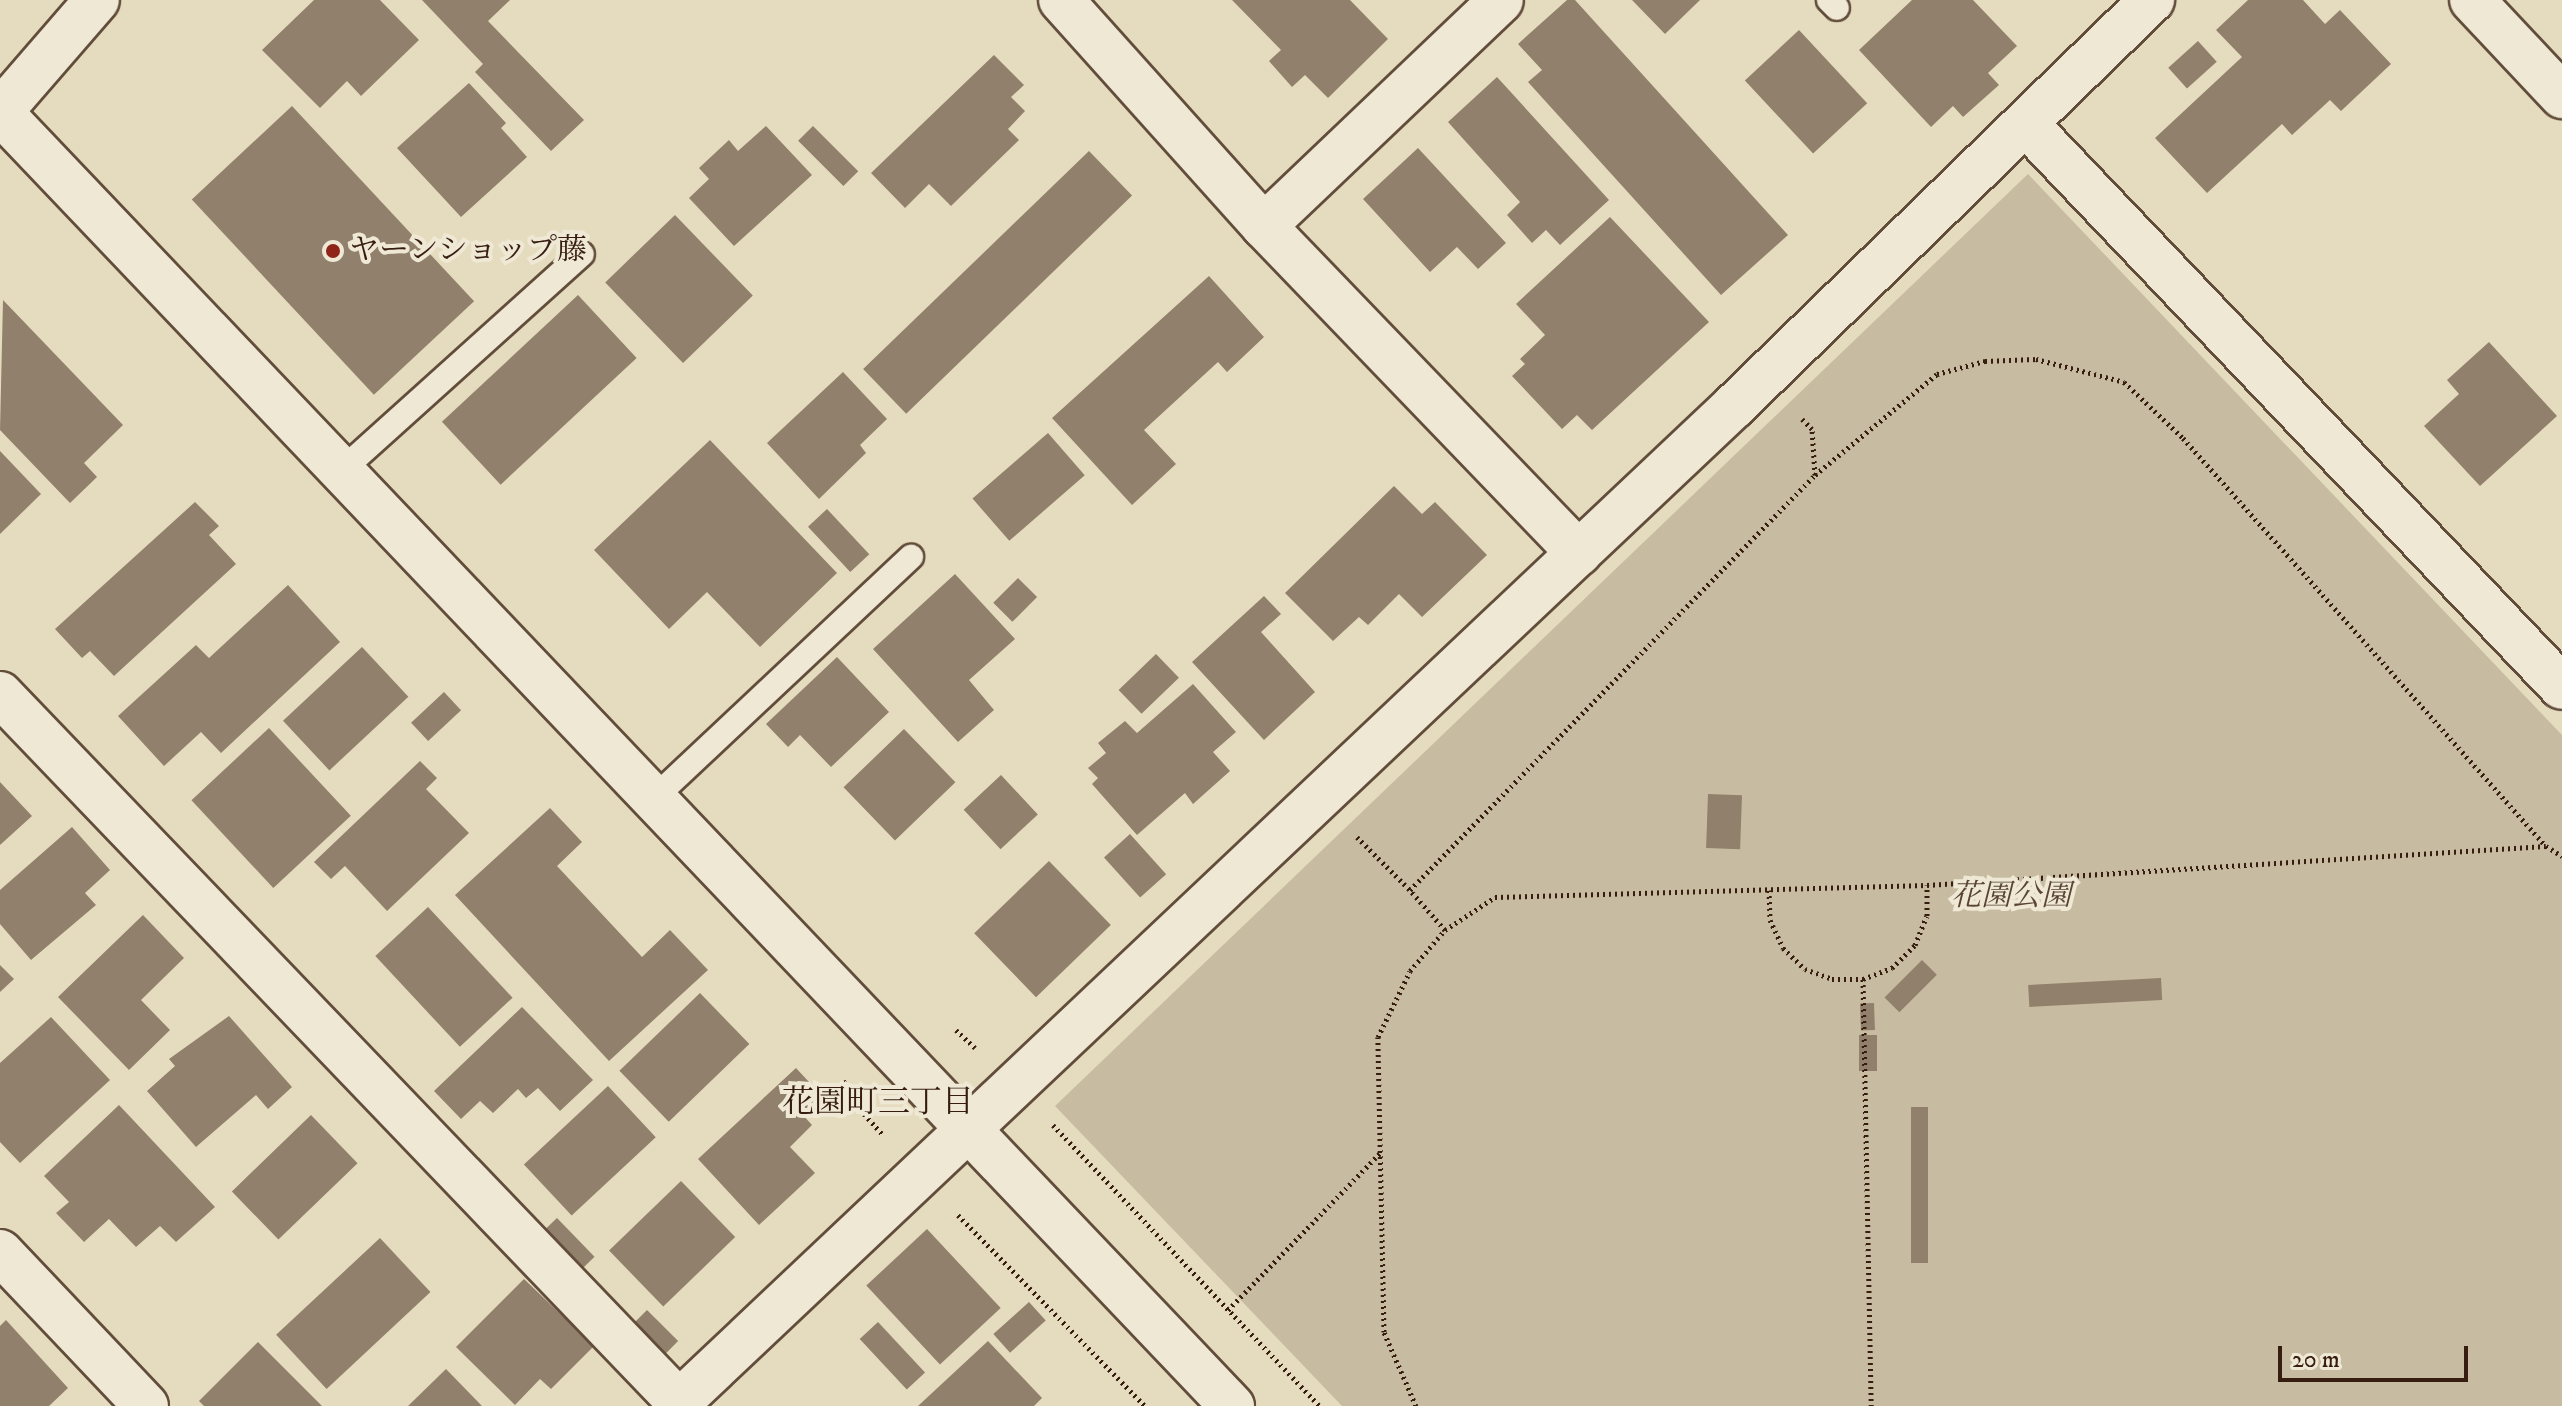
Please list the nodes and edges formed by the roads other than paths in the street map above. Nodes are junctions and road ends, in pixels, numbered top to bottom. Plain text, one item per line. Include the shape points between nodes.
1 (97, 0) edge
2 (1061, 0) edge
3 (1501, 0) edge
4 (2152, 0) edge
5 (2472, 0) edge
6 (2562, 96) edge
7 (0, 112) edge
8 (2026, 124) junction
9 (1264, 226) junction
10 (582, 254) dead end
11 (341, 471) junction
12 (1579, 553) junction
13 (911, 557) dead end
14 (2562, 687) edge
15 (0, 694) edge
16 (653, 799) junction
17 (967, 1127) junction
18 (0, 1252) edge
19 (677, 1404) edge
20 (146, 1406) edge
21 (1232, 1406) edge

1 - 7 street
2 - 9 street
3 - 9 street
4 - 8 street
5 - 6 street
7 - 11 street
8 - 12 street
8 - 14 street
9 - 12 street
10 - 11 lane
11 - 16 street
12 - 17 street
13 - 16 lane
15 - 19 street
16 - 17 street
17 - 19 street
17 - 21 street
18 - 20 street

